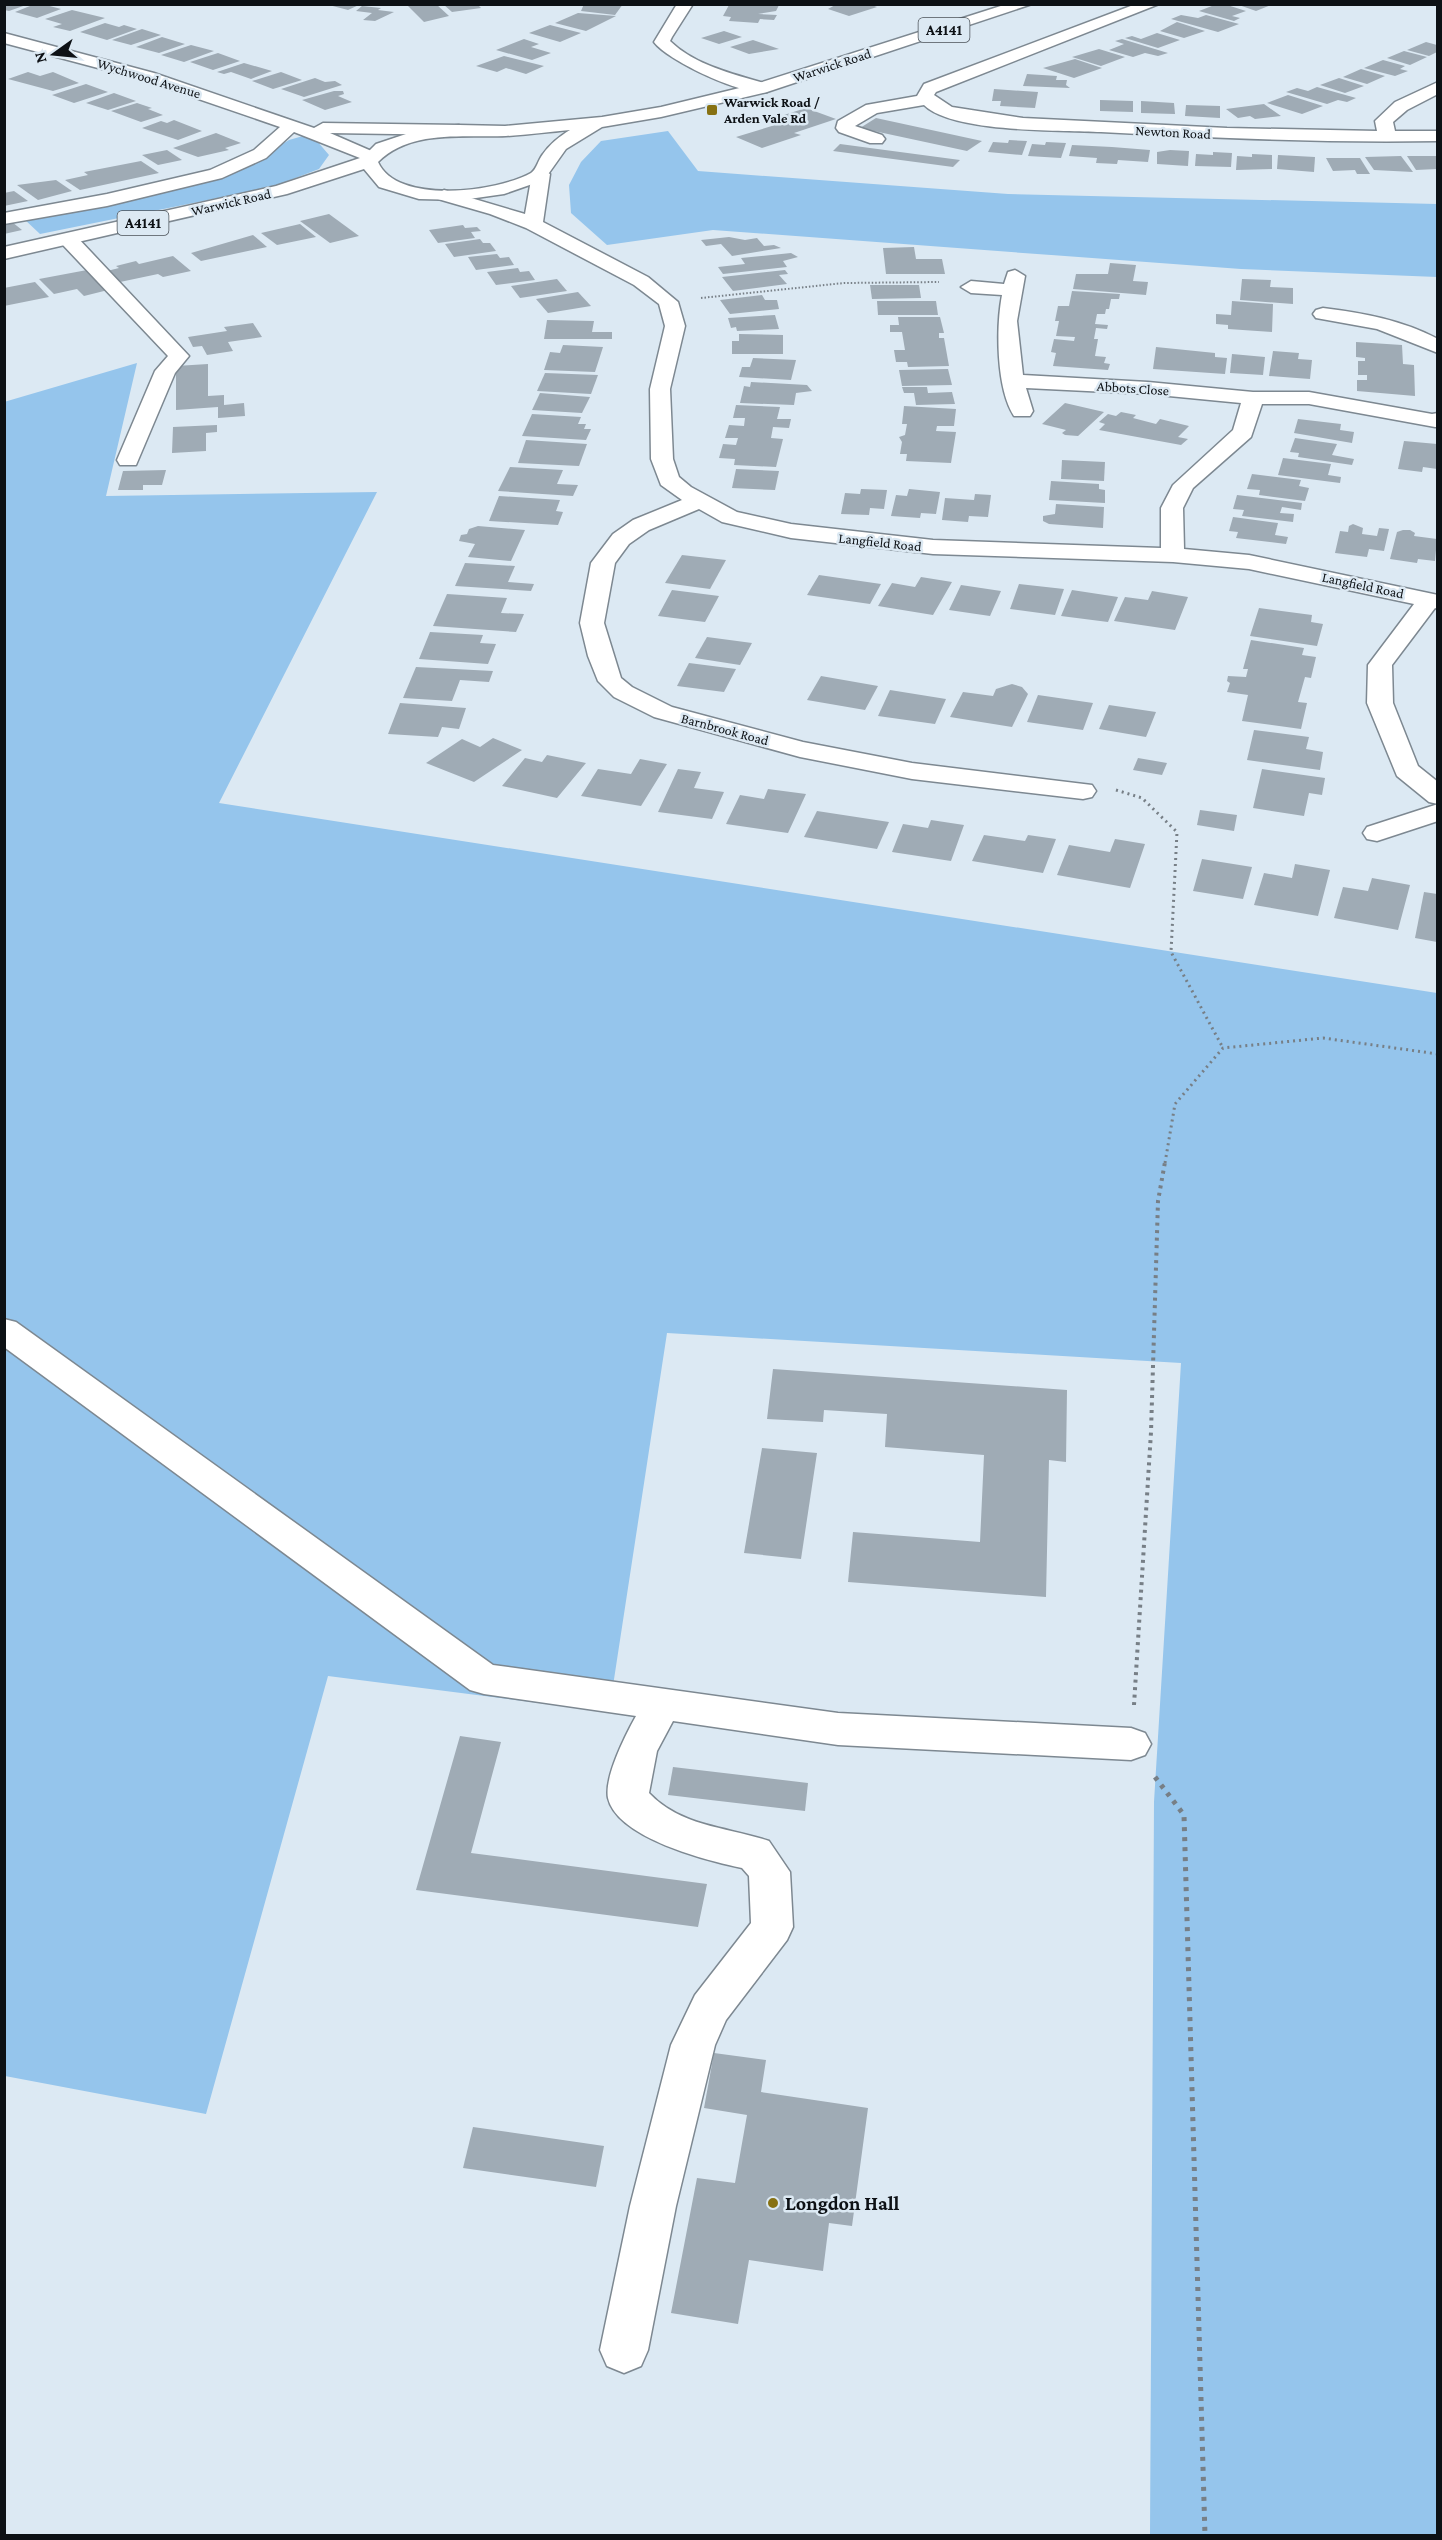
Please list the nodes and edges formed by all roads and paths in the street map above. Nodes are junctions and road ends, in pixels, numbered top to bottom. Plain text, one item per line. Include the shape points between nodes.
1 (685, 4) edge
2 (1025, 4) edge
3 (1152, 4) edge
4 (4, 38) edge
5 (39, 46) junction
6 (4, 56) edge
7 (1437, 87) edge
8 (761, 88) junction
9 (928, 93) junction
10 (602, 122) junction
11 (291, 126) junction
12 (459, 130) junction
13 (505, 131) junction
14 (1437, 136) edge
15 (1387, 137) junction
16 (876, 139) dead end
17 (549, 158) junction
18 (370, 159) junction
19 (540, 174) junction
20 (394, 186) junction
21 (281, 190) junction
22 (444, 195) junction
23 (4, 219) edge
24 (534, 224) junction
25 (69, 240) junction
26 (4, 253) edge
27 (971, 287) joint
28 (668, 302) junction
29 (1323, 314) dead end
30 (1437, 347) edge
31 (1013, 381) junction
32 (1252, 398) junction
33 (1022, 411) dead end
34 (1437, 420) edge
35 (129, 460) dead end
36 (697, 502) junction
37 (1173, 555) junction
38 (1433, 601) edge
39 (1083, 791) joint
40 (1437, 796) edge
41 (1437, 812) edge
42 (1377, 833) dead end
43 (1223, 1048) junction
44 (1437, 1054) edge
45 (4, 1330) edge
46 (663, 1704) junction
47 (1131, 1744) junction
48 (624, 2350) dead end
49 (1205, 2535) edge

1 - 8 street via 681,15 664,33 662,42 670,52
2 - 8 street, Warwick Road / A4141
3 - 9 street
4 - 5 street, Wychwood Avenue
5 - 6 street
5 - 11 street, Wychwood Avenue via 134,71
7 - 15 street via 1401,106 1384,122
8 - 10 street, Warwick Road / A4141
9 - 15 street, Newton Road via 944,111 975,118 1251,136
9 - 16 street via 858,115 844,124 853,132
10 - 13 street, Warwick Road / A4141
10 - 17 street, Warwick Road / A4141 via 568,137
11 - 12 street, Wychwood Avenue
11 - 18 street, Wychwood Avenue via 339,141
11 - 23 street via 260,154 216,174
12 - 13 street, Warwick Road / A4141
12 - 18 street, Warwick Road / A4141 via 394,141
13 - 17 street, Warwick Road / A4141 via 539,144
14 - 15 street, Newton Road
17 - 19 street, Warwick Road / A4141
18 - 20 street via 379,178
18 - 21 street, Warwick Road / A4141
19 - 22 street, Warwick Road / A4141 via 516,186
19 - 24 street
20 - 21 street, Warwick Road / A4141
20 - 22 street, Warwick Road / A4141
21 - 25 street, Warwick Road / A4141
22 - 24 street
24 - 28 street via 641,281
25 - 26 street, Warwick Road / A4141
25 - 35 street via 179,356 165,370
27 - 28 path via 954,281 844,283
27 - 31 street via 1013,283 1007,321
28 - 36 street, Langfield Road via 675,326 660,389 662,459 669,480
29 - 30 street via 1364,311
31 - 32 street, Abbots Close
31 - 33 street
32 - 34 street, Abbots Close via 1309,398
32 - 37 street via 1243,432 1184,485 1172,508
36 - 37 street, Langfield Road via 754,524 845,538 967,549
36 - 39 street, Barnbrook Road via 641,525 621,539 603,563 592,623 610,681 623,692 663,712 800,749 912,771
37 - 38 street, Langfield Road via 1249,562
38 - 40 street via 1380,665 1380,703 1406,770
39 - 43 path via 1088,780 1142,798 1177,832 1170,952
41 - 42 street
43 - 44 path via 1323,1038
43 - 47 path via 1175,1104 1158,1201 1151,1432
45 - 46 street via 484,1679
46 - 47 street via 837,1729
46 - 48 street via 637,1750 628,1797 650,1820 711,1845 754,1853 769,1872 772,1927 711,2008 693,2045 653,2206
47 - 49 path via 1184,1815

